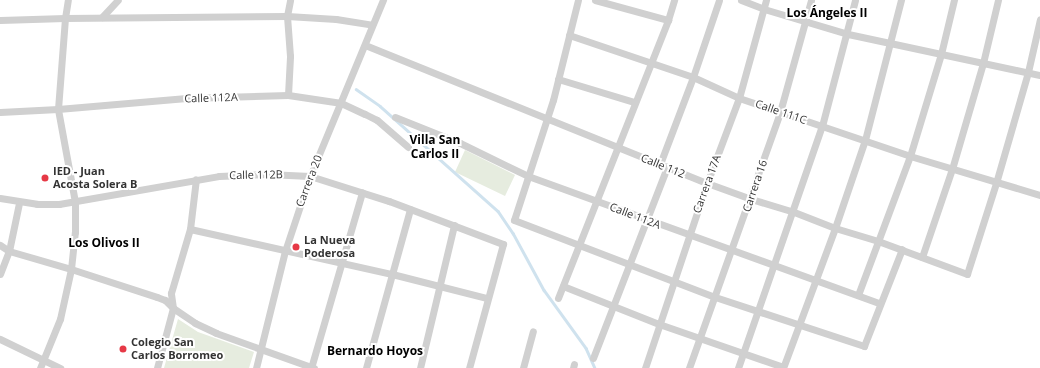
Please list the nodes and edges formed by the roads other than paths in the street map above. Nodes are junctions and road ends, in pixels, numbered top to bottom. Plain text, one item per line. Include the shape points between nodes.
1 (68, 0) edge
2 (118, 0) edge
3 (290, 0) edge
4 (383, 0) edge
5 (578, 0) edge
6 (595, 0) edge
7 (674, 0) edge
8 (719, 0) edge
9 (741, 0) edge
10 (766, 0) edge
11 (811, 0) edge
12 (855, 0) edge
13 (901, 0) edge
14 (954, 0) edge
15 (998, 0) edge
16 (764, 9) junction
17 (287, 16) junction
18 (65, 18) junction
19 (102, 18) junction
20 (1040, 19) edge
21 (0, 20) edge
22 (668, 20) junction
23 (806, 22) junction
24 (372, 25) junction
25 (569, 34) junction
26 (848, 34) junction
27 (889, 42) junction
28 (364, 45) junction
29 (941, 54) junction
30 (650, 61) junction
31 (983, 63) junction
32 (1028, 72) junction
33 (1040, 76) edge
34 (693, 77) junction
35 (558, 79) junction
36 (288, 95) junction
37 (739, 98) junction
38 (634, 102) junction
39 (341, 103) junction
40 (58, 109) junction
41 (0, 112) edge
42 (780, 112) junction
43 (396, 117) dead end
44 (547, 119) junction
45 (822, 126) junction
46 (865, 140) junction
47 (408, 147) dead end
48 (617, 148) junction
49 (910, 156) junction
50 (664, 166) junction
51 (952, 169) junction
52 (310, 176) junction
53 (528, 176) junction
54 (196, 179) junction
55 (707, 183) junction
56 (996, 183) junction
57 (362, 192) junction
58 (1040, 195) edge
59 (0, 198) edge
60 (751, 199) junction
61 (596, 200) junction
62 (19, 202) junction
63 (75, 202) junction
64 (410, 209) junction
65 (794, 212) junction
66 (646, 220) junction
67 (454, 225) junction
68 (835, 228) junction
69 (190, 229) junction
70 (689, 235) junction
71 (878, 241) junction
72 (0, 245) edge
73 (578, 246) junction
74 (902, 249) junction
75 (8, 251) junction
76 (285, 251) junction
77 (732, 251) junction
78 (922, 257) junction
79 (342, 263) junction
80 (629, 266) junction
81 (775, 266) junction
82 (71, 269) junction
83 (0, 274) edge
84 (392, 274) junction
85 (816, 281) junction
86 (674, 282) junction
87 (440, 285) junction
88 (563, 286) junction
89 (858, 295) junction
90 (715, 297) junction
91 (487, 298) junction
92 (558, 298) dead end
93 (879, 303) junction
94 (614, 307) junction
95 (173, 308) junction
96 (758, 311) junction
97 (659, 324) junction
98 (800, 326) junction
99 (533, 331) dead end
100 (0, 339) edge
101 (700, 339) junction
102 (261, 350) junction
103 (742, 354) junction
104 (593, 358) dead end
105 (43, 360) junction
106 (40, 368) edge
107 (60, 368) edge
108 (157, 368) edge
109 (256, 368) edge
110 (312, 368) edge
111 (366, 368) edge
112 (420, 368) edge
113 (469, 368) edge
114 (523, 368) edge
115 (645, 368) edge
116 (689, 368) edge
117 (738, 368) edge
118 (783, 368) edge

1 - 18 street
2 - 19 street
3 - 17 street
4 - 24 street, Carrera 20
5 - 25 street
6 - 22 street
7 - 22 street
8 - 34 street
9 - 16 street
10 - 16 street, Carrera 17A
11 - 23 street, Carrera 16
12 - 26 street
13 - 27 street
14 - 29 street
15 - 31 street
16 - 23 street
16 - 37 street, Carrera 17A
17 - 19 street
17 - 24 street via 336,19
17 - 36 street via 290,56
18 - 19 street
18 - 21 street
18 - 40 street
20 - 32 street
22 - 30 street
23 - 26 street
23 - 42 street, Carrera 16
24 - 28 street, Carrera 20
25 - 30 street, Calle 111C
25 - 35 street
26 - 27 street
26 - 45 street
27 - 29 street
27 - 46 street
28 - 39 street, Carrera 20
28 - 44 street, Calle 112
29 - 31 street
29 - 49 street
30 - 34 street, Calle 111C
30 - 38 street
31 - 32 street
31 - 51 street
32 - 33 street
32 - 56 street
34 - 37 street, Calle 111C
34 - 50 street
35 - 38 street
35 - 44 street
36 - 39 street, Calle 112A
36 - 40 street, Calle 112A via 187,98
37 - 42 street, Calle 111C
37 - 55 street, Carrera 17A
38 - 48 street
39 - 47 street, Calle 112A via 376,120
39 - 52 street, Carrera 20
40 - 41 street, Calle 112A
40 - 63 street
42 - 45 street, Calle 111C
42 - 60 street, Carrera 16
43 - 53 street, Calle 112A via 460,143
44 - 48 street, Calle 112
44 - 53 street
45 - 46 street, Calle 111C
45 - 65 street
46 - 49 street, Calle 111C
46 - 68 street
48 - 50 street, Calle 112
48 - 61 street
49 - 51 street, Calle 111C
49 - 71 street
50 - 55 street, Calle 112
50 - 66 street
51 - 56 street, Calle 111C
51 - 78 street
52 - 54 street, Calle 112B via 267,174
52 - 57 street, Calle 112B
52 - 76 street, Carrera 20
53 - 61 street, Calle 112A
53 - 73 street via 514,220
54 - 63 street, Calle 112B
54 - 69 street
55 - 60 street, Calle 112
55 - 70 street, Carrera 17A
56 - 58 street, Calle 111C
56 - 78 street, Calle 112 via 967,274
57 - 64 street, Calle 112B
57 - 79 street
59 - 62 street, Calle 112B
60 - 65 street, Calle 112
60 - 77 street, Carrera 16
61 - 66 street, Calle 112A
61 - 73 street
62 - 63 street, Calle 112B
62 - 75 street
63 - 82 street
64 - 67 street, Calle 112B
64 - 84 street
65 - 68 street, Calle 112
65 - 81 street
66 - 70 street, Calle 112A
66 - 80 street
67 - 87 street
67 - 91 street, Calle 112B via 503,244
68 - 71 street, Calle 112
68 - 85 street
69 - 76 street
69 - 95 street via 171,293
70 - 77 street, Calle 112A
70 - 86 street, Carrera 17A
71 - 74 street, Calle 112
71 - 89 street
72 - 75 street
73 - 80 street
73 - 88 street
74 - 78 street, Calle 112
74 - 93 street
75 - 82 street
75 - 83 street
76 - 79 street
76 - 102 street, Carrera 20
77 - 81 street, Calle 112A
77 - 90 street, Carrera 16
79 - 84 street
79 - 110 street
80 - 86 street
80 - 94 street
81 - 85 street, Calle 112A
81 - 96 street
82 - 95 street via 165,300
82 - 105 street via 60,319
84 - 87 street
84 - 111 street
85 - 89 street, Calle 112A
85 - 98 street
86 - 90 street
86 - 97 street, Carrera 17A
87 - 91 street
87 - 112 street
88 - 92 street
88 - 94 street
89 - 93 street, Calle 112A
90 - 96 street
90 - 101 street, Carrera 16
91 - 113 street
93 - 98 street via 864,346
94 - 97 street
94 - 104 street
95 - 102 street via 194,323
95 - 108 street
96 - 98 street
96 - 103 street
97 - 101 street
97 - 115 street, Carrera 17A
98 - 118 street
99 - 114 street
100 - 105 street
101 - 103 street
101 - 116 street, Carrera 16
102 - 109 street, Carrera 20
102 - 110 street
103 - 117 street
103 - 118 street
105 - 106 street
105 - 107 street

